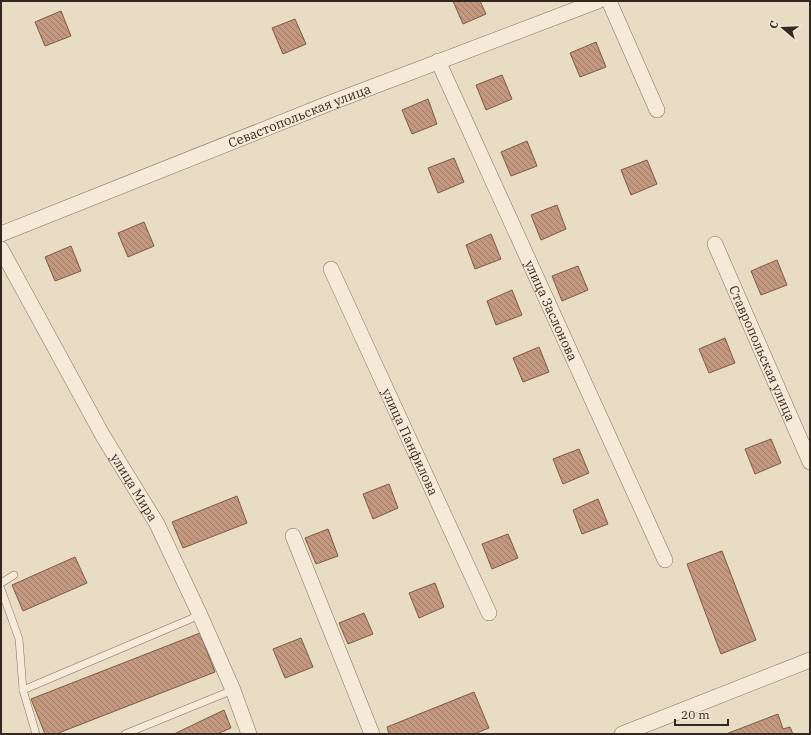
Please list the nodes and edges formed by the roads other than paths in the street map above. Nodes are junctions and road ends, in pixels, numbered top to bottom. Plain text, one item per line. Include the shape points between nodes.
1 (598, 1) edge
2 (609, 1) edge
3 (438, 62) junction
4 (657, 110) dead end
5 (1, 234) edge
6 (716, 244) dead end
7 (1, 248) edge
8 (331, 269) dead end
9 (810, 462) edge
10 (293, 536) dead end
11 (665, 560) dead end
12 (14, 575) dead end
13 (1, 583) edge
14 (1, 589) edge
15 (489, 613) dead end
16 (200, 615) junction
17 (810, 660) edge
18 (23, 690) junction
19 (233, 690) junction
20 (36, 734) edge
21 (125, 734) edge
22 (249, 734) edge
23 (372, 734) edge
24 (622, 734) edge

1 - 3 street, Севастопольская улица
2 - 4 street
3 - 5 street, Севастопольская улица
3 - 11 street, улица Заслонова
6 - 9 street, Ставропольская улица
7 - 16 street, улица Мира via 103,436 157,524
8 - 15 street, улица Панфилова
10 - 23 street
12 - 13 lane
14 - 18 lane via 19,639
16 - 18 lane
16 - 19 street, улица Мира
17 - 24 street
18 - 20 lane
19 - 21 lane
19 - 22 street, улица Мира

